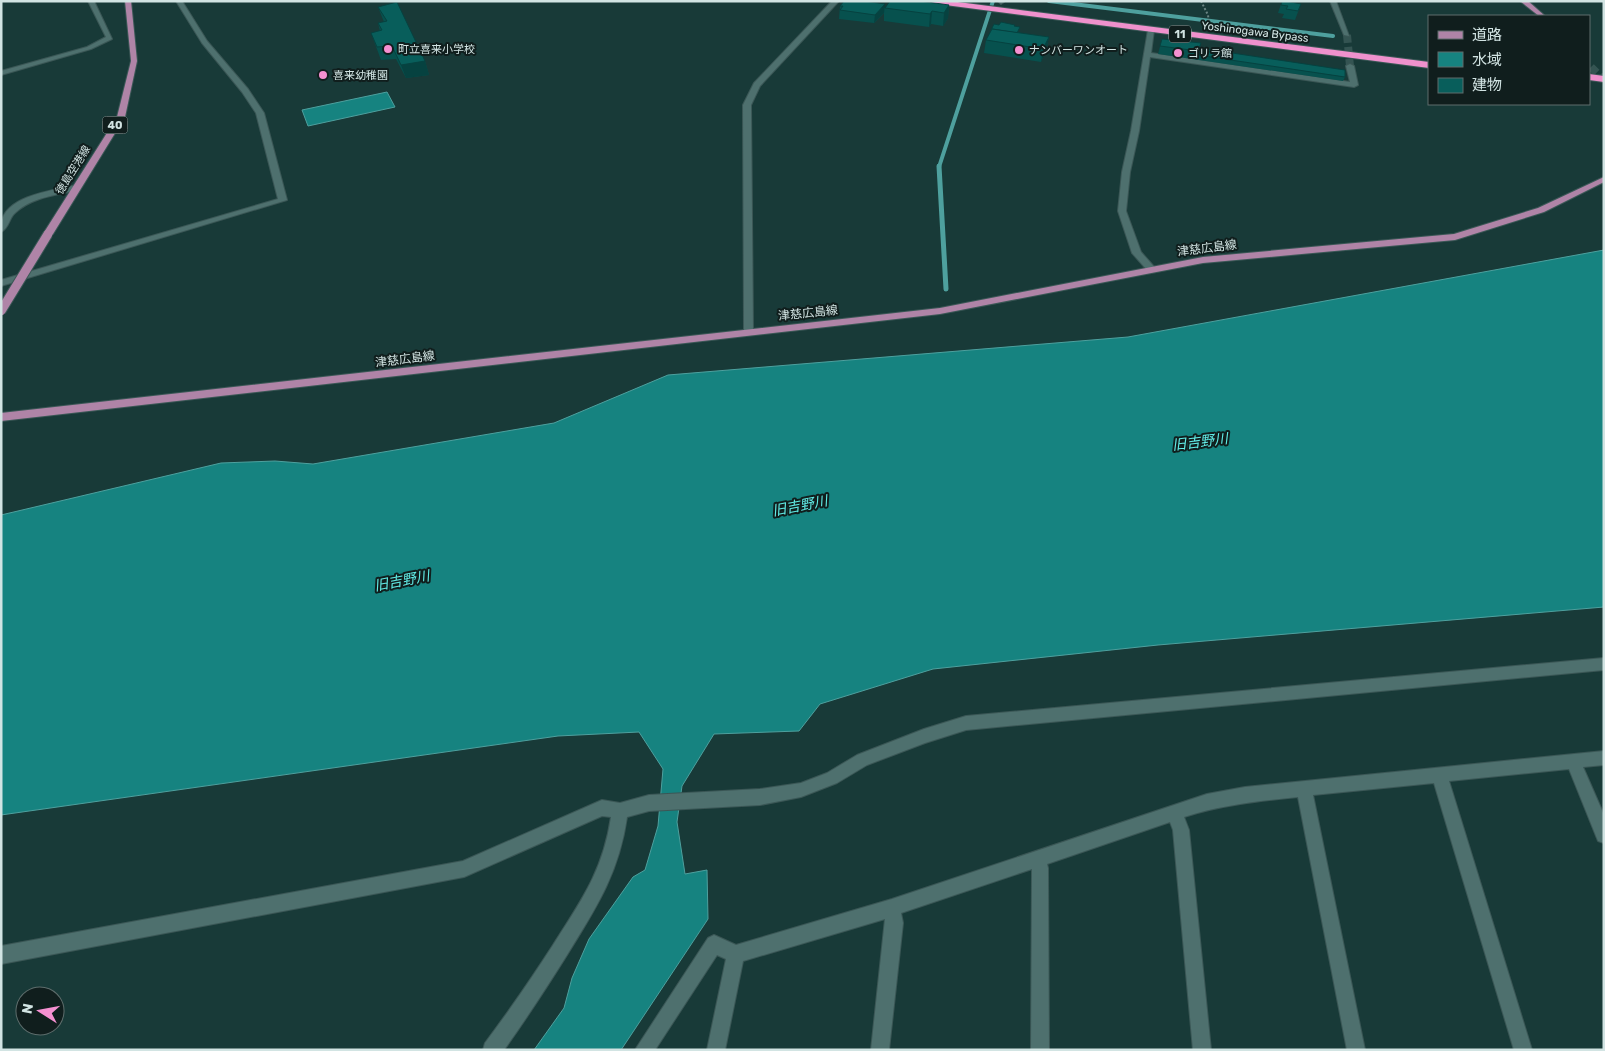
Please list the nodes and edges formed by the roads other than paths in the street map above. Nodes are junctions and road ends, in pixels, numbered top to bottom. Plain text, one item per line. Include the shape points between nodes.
1 (91, 1) edge
2 (128, 1) edge
3 (180, 1) edge
4 (836, 1) edge
5 (930, 1) edge
6 (1000, 1) edge
7 (1333, 1) edge
8 (1523, 1) edge
9 (1541, 15) edge
10 (1151, 30) junction
11 (1346, 35) tunnel mouth
12 (1146, 54) junction
13 (1428, 56) edge
14 (1428, 65) edge
15 (1350, 66) tunnel mouth
16 (1590, 70) edge
17 (1, 72) edge
18 (1604, 78) edge
19 (1590, 85) edge
20 (1604, 87) edge
21 (1604, 179) edge
22 (76, 188) junction
23 (1, 229) edge
24 (1151, 269) junction
25 (1, 283) edge
26 (1, 311) edge
27 (748, 331) junction
28 (1, 418) edge
29 (1604, 664) edge
30 (1604, 758) edge
31 (1573, 762) junction
32 (1439, 775) junction
33 (1302, 789) junction
34 (620, 811) junction
35 (1174, 813) junction
36 (1604, 835) edge
37 (1036, 860) junction
38 (892, 908) junction
39 (736, 954) junction
40 (1, 955) edge
41 (492, 1050) edge
42 (644, 1050) edge
43 (716, 1050) edge
44 (880, 1050) edge
45 (1040, 1050) edge
46 (1202, 1050) edge
47 (1356, 1050) edge
48 (1522, 1050) edge

1 - 17 street via 110,38 88,48
2 - 22 main road, 徳島空港線 / 40 via 134,37 130,88 121,117
3 - 25 street via 204,42 260,113 283,200
4 - 27 street via 757,86 747,105
5 - 10 highway, Yoshinogawa Bypass / 11
6 - 13 highway, Yoshinogawa Bypass / 11
7 - 11 street
8 - 9 main road
10 - 12 street
10 - 14 highway, Yoshinogawa Bypass / 11
12 - 15 street via 1354,85
12 - 24 street via 1122,211 1137,252
16 - 18 highway
19 - 20 highway
21 - 24 main road, 津慈広島線 via 1541,210 1455,237 1203,260
22 - 23 street via 29,199 10,212
22 - 26 main road, 徳島空港線 / 40, bridge
24 - 27 main road, 津慈広島線 via 940,311
27 - 28 main road, 津慈広島線
29 - 34 street via 966,723 862,760 832,778 801,790 649,803
30 - 31 street
31 - 32 street
31 - 36 street
32 - 33 street
32 - 48 street
33 - 35 street via 1207,802
33 - 47 street via 1308,800
34 - 40 street via 602,808 464,870
34 - 41 street via 615,844 596,893 526,1004
35 - 37 street
35 - 46 street via 1181,830
37 - 38 street
37 - 45 street via 1040,868
38 - 39 street
38 - 44 street via 894,923
39 - 42 street via 714,944
39 - 43 street

